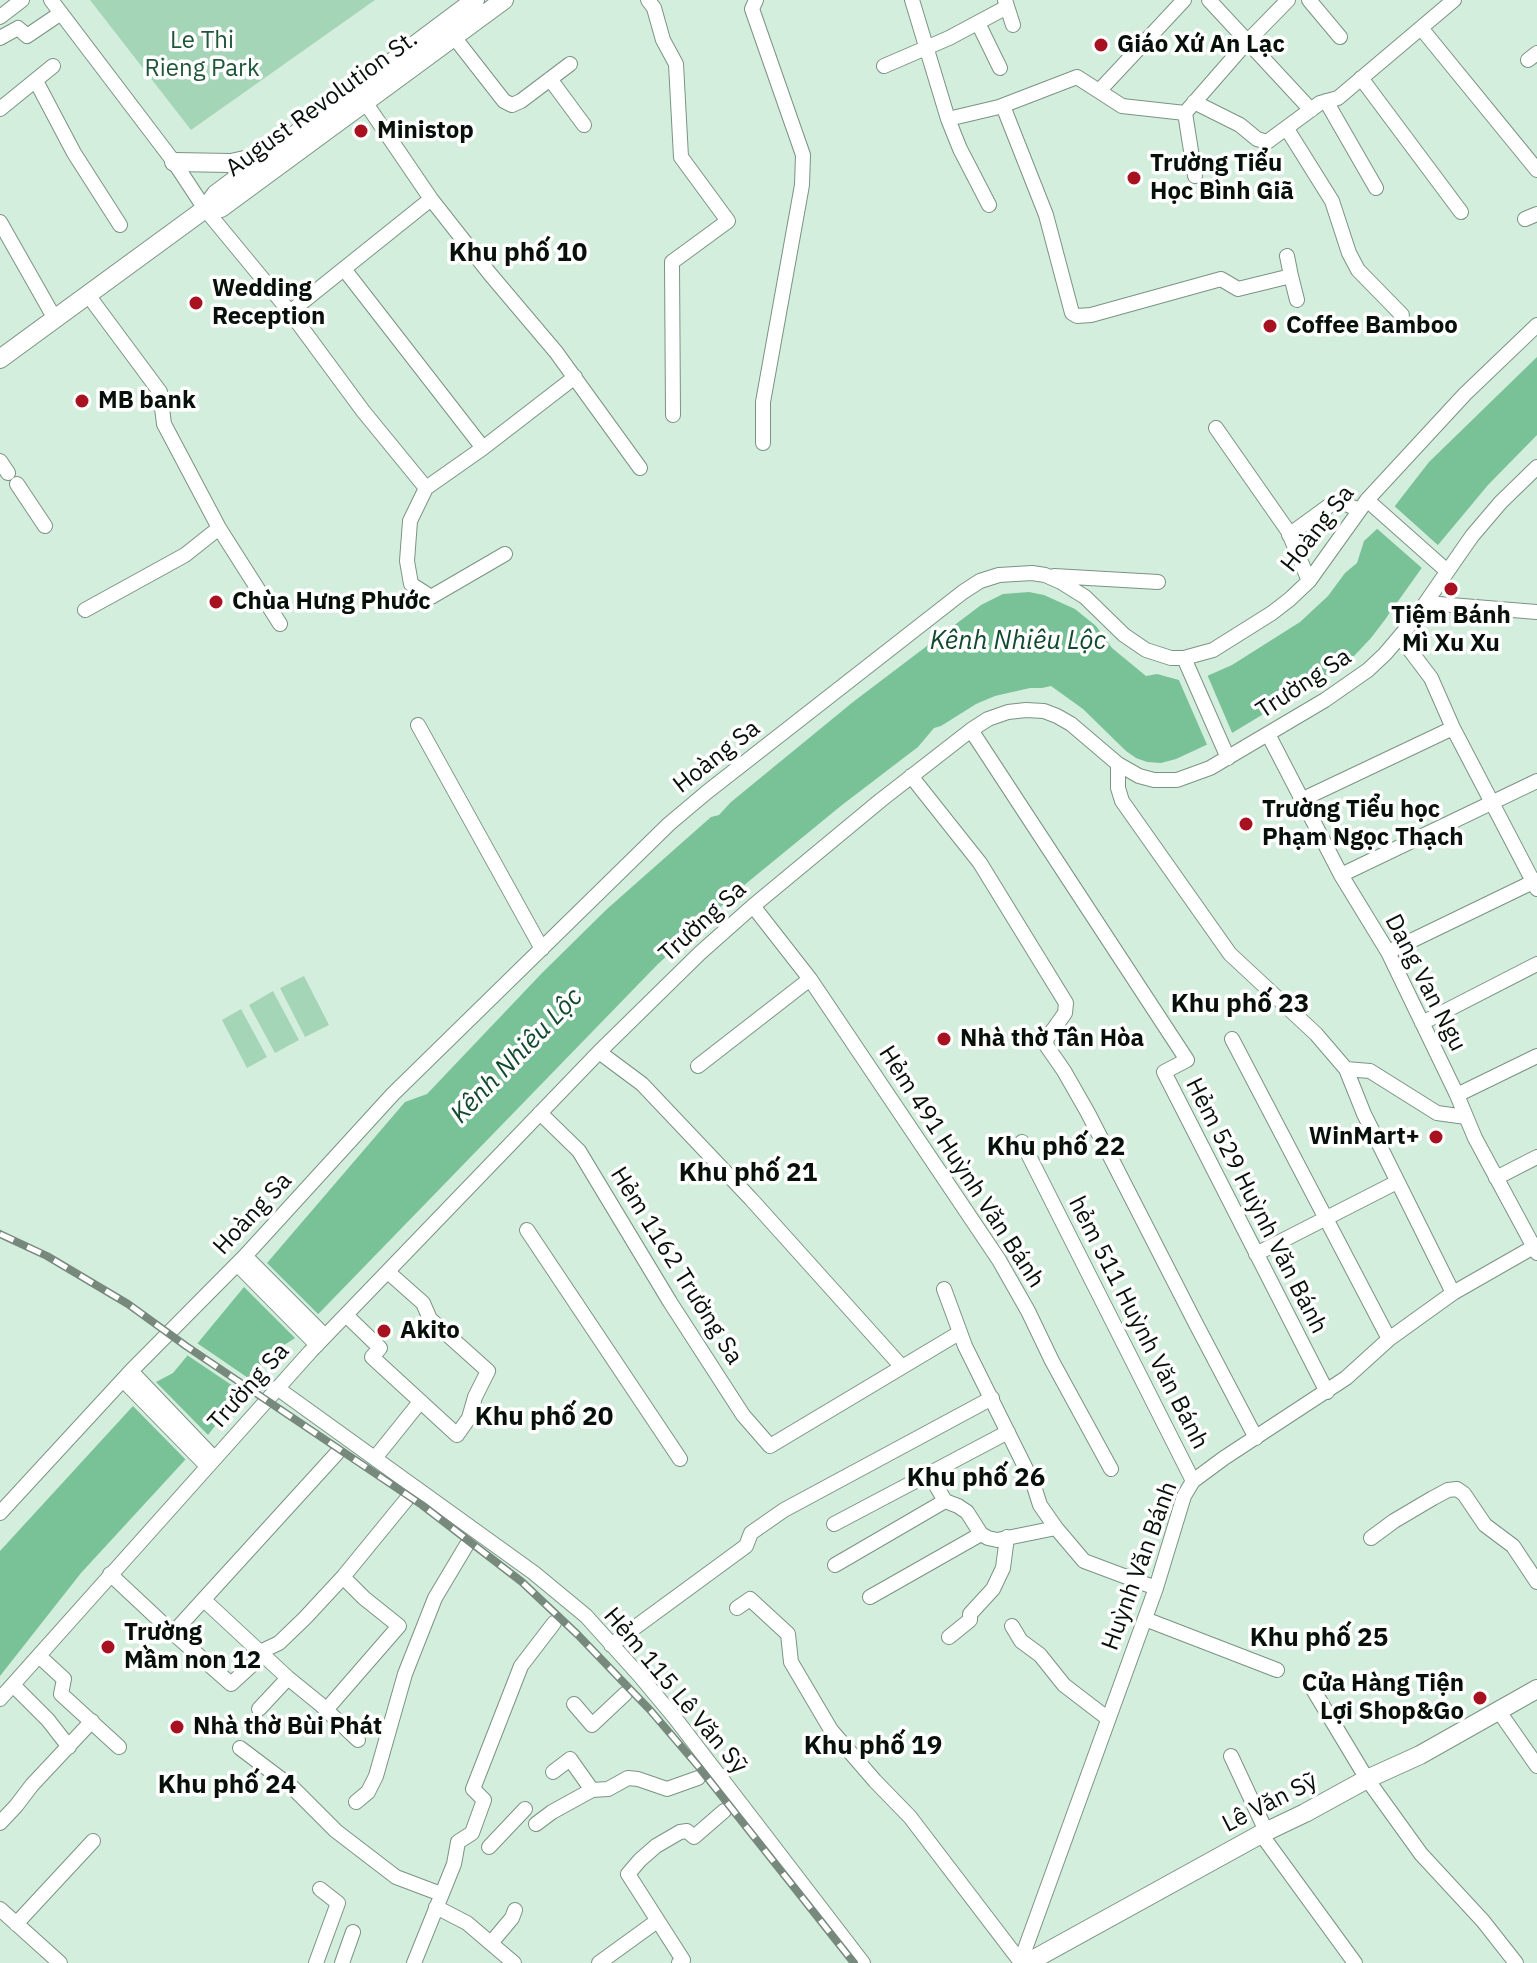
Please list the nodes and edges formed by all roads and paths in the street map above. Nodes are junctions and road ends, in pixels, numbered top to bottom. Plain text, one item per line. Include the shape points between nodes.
1 (22, 0) edge
2 (51, 0) edge
3 (475, 0) edge
4 (504, 0) edge
5 (648, 0) edge
6 (756, 0) edge
7 (912, 0) edge
8 (1184, 0) edge
9 (1209, 0) edge
10 (1288, 0) edge
11 (1309, 0) edge
12 (1454, 0) edge
13 (1006, 4) edge
14 (61, 13) junction
15 (0, 17) edge
16 (978, 23) junction
17 (1013, 25) dead end
18 (1421, 28) junction
19 (454, 37) junction
20 (1340, 37) dead end
21 (0, 38) edge
22 (1247, 42) junction
23 (926, 48) junction
24 (570, 64) dead end
25 (53, 66) dead end
26 (884, 66) dead end
27 (1000, 68) dead end
28 (1361, 78) junction
29 (550, 79) junction
30 (36, 81) junction
31 (1099, 91) junction
32 (1326, 101) junction
33 (365, 102) junction
34 (1003, 106) junction
35 (1190, 107) junction
36 (0, 109) edge
37 (1311, 110) junction
38 (948, 119) junction
39 (584, 125) dead end
40 (1287, 129) junction
41 (270, 154) junction
42 (174, 162) junction
43 (1537, 170) edge
44 (1195, 176) dead end
45 (1376, 188) dead end
46 (431, 199) junction
47 (989, 205) dead end
48 (205, 209) junction
49 (1461, 212) dead end
50 (0, 222) edge
51 (120, 225) dead end
52 (1287, 256) dead end
53 (344, 269) junction
54 (1291, 276) junction
55 (88, 295) junction
56 (1297, 300) dead end
57 (290, 312) junction
58 (1402, 315) dead end
59 (55, 319) junction
60 (1537, 325) edge
61 (0, 359) edge
62 (575, 377) junction
63 (673, 415) dead end
64 (1216, 428) dead end
65 (763, 443) dead end
66 (483, 448) junction
67 (1537, 467) edge
68 (640, 468) dead end
69 (8, 473) edge
70 (426, 488) junction
71 (1363, 505) junction
72 (45, 526) dead end
73 (219, 528) junction
74 (1289, 535) junction
75 (505, 554) dead end
76 (1447, 571) junction
77 (1045, 575) junction
78 (1309, 581) junction
79 (1158, 582) dead end
80 (1426, 603) junction
81 (85, 610) dead end
82 (1537, 612) edge
83 (280, 624) dead end
84 (1400, 637) junction
85 (1184, 658) junction
86 (418, 725) dead end
87 (1453, 728) junction
88 (971, 730) junction
89 (1268, 734) junction
90 (1228, 758) junction
91 (1118, 764) junction
92 (911, 776) junction
93 (1537, 781) edge
94 (1301, 800) junction
95 (1492, 802) junction
96 (1341, 875) junction
97 (1536, 883) edge
98 (753, 906) junction
99 (542, 949) junction
100 (1388, 952) junction
101 (1537, 964) edge
102 (810, 979) junction
103 (1422, 1023) junction
104 (1232, 1039) dead end
105 (599, 1052) junction
106 (1537, 1056) edge
107 (698, 1066) dead end
108 (1346, 1069) junction
109 (1457, 1095) junction
110 (540, 1113) junction
111 (1466, 1117) junction
112 (1022, 1142) dead end
113 (1537, 1157) edge
114 (1496, 1178) junction
115 (1397, 1182) junction
116 (1327, 1219) junction
117 (527, 1230) dead end
118 (1536, 1249) edge
119 (1256, 1254) junction
120 (246, 1266) junction
121 (388, 1272) junction
122 (944, 1289) dead end
123 (1453, 1293) junction
124 (346, 1315) junction
125 (959, 1333) junction
126 (316, 1335) junction
127 (1389, 1339) junction
128 (902, 1367) junction
129 (127, 1376) junction
130 (277, 1388) junction
131 (1327, 1392) junction
132 (992, 1398) junction
133 (420, 1402) junction
134 (1008, 1432) junction
135 (1256, 1438) junction
136 (337, 1453) dead end
137 (375, 1458) junction
138 (680, 1459) dead end
139 (211, 1462) junction
140 (1111, 1469) dead end
141 (930, 1475) junction
142 (1193, 1481) junction
143 (406, 1500) dead end
144 (945, 1501) junction
145 (0, 1513) edge
146 (834, 1524) dead end
147 (1056, 1528) junction
148 (981, 1534) junction
149 (1007, 1537) junction
150 (1371, 1538) dead end
151 (466, 1546) dead end
152 (835, 1565) dead end
153 (110, 1574) junction
154 (343, 1577) junction
155 (1537, 1582) edge
156 (1156, 1588) junction
157 (870, 1597) dead end
158 (204, 1600) junction
159 (737, 1608) dead end
160 (1145, 1619) junction
161 (554, 1623) dead end
162 (1012, 1626) dead end
163 (173, 1633) junction
164 (949, 1637) dead end
165 (611, 1645) junction
166 (260, 1652) junction
167 (39, 1656) junction
168 (1277, 1670) dead end
169 (288, 1678) junction
170 (13, 1685) junction
171 (1311, 1686) dead end
172 (1537, 1689) edge
173 (625, 1694) dead end
174 (0, 1699) edge
175 (574, 1704) dead end
176 (259, 1709) dead end
177 (326, 1710) junction
178 (1498, 1710) junction
179 (1107, 1718) junction
180 (92, 1721) junction
181 (358, 1740) dead end
182 (69, 1747) junction
183 (119, 1747) dead end
184 (240, 1748) dead end
185 (1231, 1756) dead end
186 (1537, 1766) edge
187 (553, 1772) dead end
188 (698, 1778) dead end
189 (1367, 1779) junction
190 (592, 1790) junction
191 (356, 1802) dead end
192 (525, 1809) dead end
193 (724, 1811) dead end
194 (0, 1823) edge
195 (536, 1824) dead end
196 (1263, 1832) junction
197 (93, 1841) dead end
198 (489, 1847) dead end
199 (320, 1889) dead end
200 (439, 1900) junction
201 (0, 1909) edge
202 (515, 1910) dead end
203 (657, 1921) junction
204 (16, 1924) junction
205 (353, 1932) dead end
206 (491, 1943) junction
207 (318, 1957) edge
208 (343, 1961) edge
209 (511, 1962) edge
210 (1022, 1962) edge
211 (60, 1963) edge
212 (414, 1963) edge
213 (599, 1963) edge
214 (679, 1963) edge
215 (863, 1963) edge
216 (1355, 1963) edge
217 (1516, 1963) edge

1 - 15 street
2 - 14 street
3 - 41 main road, August Revolution St.
4 - 19 main road, August Revolution St.
5 - 63 street via 676,64 681,157 728,221 672,262
6 - 65 street via 752,9 803,155 763,402
7 - 23 street
8 - 31 street
9 - 22 street
10 - 22 street
11 - 20 street
12 - 18 street
13 - 16 street
13 - 17 street
14 - 21 street via 27,36 18,28
14 - 42 street
16 - 23 street
16 - 27 street
18 - 28 street
18 - 43 street
19 - 29 street via 512,105
19 - 33 main road, August Revolution St.
22 - 35 street
22 - 37 street
23 - 26 street
23 - 38 street
24 - 29 street
25 - 30 street
28 - 32 street via 1338,98
28 - 49 street
29 - 39 street
30 - 36 street
30 - 51 street
31 - 34 street via 1077,77
31 - 35 street via 1122,106
32 - 37 street
32 - 45 street
33 - 46 street
33 - 48 main road, August Revolution St. via 221,208
34 - 38 street
34 - 54 street via 1046,215 1077,316 1221,279 1238,289
35 - 40 street via 1240,125 1267,142
35 - 44 street
37 - 40 street
38 - 47 street
40 - 58 street via 1332,201 1358,270
41 - 42 main road via 231,163
41 - 48 main road, August Revolution St. via 216,194
42 - 48 street
46 - 53 street
46 - 62 street
48 - 55 main road, August Revolution St.
48 - 57 street
50 - 59 street
52 - 54 street
53 - 57 street
53 - 66 street
54 - 56 street
55 - 59 main road, August Revolution St.
55 - 73 street via 160,392 164,424
57 - 70 street
59 - 61 main road, August Revolution St.
60 - 71 street, Hoàng Sa
62 - 66 street
62 - 68 street
64 - 74 street
66 - 70 street
67 - 76 street, Trường Sa via 1501,502
69 - 72 street
70 - 75 street via 410,521 411,584 431,597
71 - 74 street via 1337,500
71 - 76 street via 1381,513
71 - 78 street, Hoàng Sa
73 - 81 street via 185,555
73 - 83 street
74 - 78 street
76 - 80 street, Trường Sa
77 - 79 street
77 - 85 street, Hoàng Sa via 1085,597 1135,643 1157,654
77 - 99 street, Hoàng Sa via 999,575 963,592 687,808
78 - 85 street, Hoàng Sa via 1230,641
80 - 82 street
80 - 84 street, Trường Sa
84 - 87 street via 1431,678
84 - 89 street, Trường Sa via 1346,687
85 - 90 street
86 - 99 street
87 - 94 street
87 - 95 street
88 - 91 street, Trường Sa via 1008,712 1044,711 1071,724
88 - 92 street, Trường Sa
88 - 119 street, Hẻm 529 Huỳnh Văn Bánh via 1187,1060 1164,1072
89 - 90 street, Trường Sa
89 - 94 street, Dang Van Ngu
90 - 91 street, Trường Sa via 1186,777 1161,781
91 - 108 street via 1122,801 1230,954
92 - 98 street, Trường Sa
92 - 135 street via 980,863 1066,1003 1046,1045 1088,1113
93 - 95 street
94 - 96 street, Dang Van Ngu
95 - 96 street
95 - 97 street
96 - 100 street, Dang Van Ngu
97 - 100 street
98 - 102 street, Hẻm 491 Huỳnh Văn Bánh
98 - 105 street, Trường Sa
99 - 120 street, Hoàng Sa via 393,1094
100 - 103 street, Dang Van Ngu
101 - 103 street
102 - 107 street
102 - 140 street, Hẻm 491 Huỳnh Văn Bánh via 999,1260
103 - 109 street, Dang Van Ngu
104 - 116 street
105 - 110 street, Trường Sa
105 - 128 street via 642,1084
106 - 109 street
108 - 111 street via 1370,1071 1437,1113
108 - 115 street
109 - 111 street, Dang Van Ngu
110 - 121 street, Trường Sa
110 - 128 street, Hẻm 1162 Trường Sa via 579,1151 685,1326 743,1415 770,1446
111 - 114 street, Dang Van Ngu
112 - 142 street, hẻm 511 Huỳnh Văn Bánh
113 - 114 street
114 - 118 street, Dang Van Ngu
115 - 116 street, Hẻm 529 Huỳnh Văn Bánh
115 - 123 street
116 - 119 street, Hẻm 529 Huỳnh Văn Bánh
116 - 127 street
117 - 138 street
118 - 123 street, Huỳnh Văn Bánh
119 - 131 street, Hẻm 529 Huỳnh Văn Bánh
120 - 126 street
120 - 129 street, Hoàng Sa
121 - 124 street, Trường Sa
121 - 133 street via 488,1371 457,1435
122 - 125 street
123 - 127 street, Huỳnh Văn Bánh
124 - 126 street, Trường Sa
124 - 133 street via 380,1348 372,1357
125 - 128 street
125 - 132 street
126 - 130 street, Trường Sa
127 - 131 street, Huỳnh Văn Bánh
129 - 139 street
129 - 145 street, Hoàng Sa
130 - 137 street, Hẻm 115 Lê Văn Sỹ
130 - 139 street, Trường Sa
131 - 135 street, Huỳnh Văn Bánh
132 - 134 street
132 - 165 street via 784,1510 751,1533 746,1546
133 - 137 street
134 - 141 street
134 - 147 street via 1040,1505
135 - 142 street, Huỳnh Văn Bánh
136 - 158 street
137 - 165 street, Hẻm 115 Lê Văn Sỹ via 552,1587
139 - 153 street, Trường Sa
141 - 144 street
141 - 146 street
142 - 156 street, Huỳnh Văn Bánh
143 - 154 street
144 - 148 street via 967,1512
144 - 152 street
147 - 149 street
147 - 156 street via 1084,1561
148 - 149 street via 997,1540
148 - 157 street
149 - 164 street via 1003,1568 993,1589
150 - 155 street via 1433,1498 1457,1489 1485,1525 1513,1546
151 - 191 street via 435,1598 405,1674 376,1776
153 - 163 street
153 - 167 street, Trường Sa
154 - 166 street via 279,1643
154 - 177 street via 399,1626
156 - 160 street, Huỳnh Văn Bánh
158 - 163 street
158 - 166 street
159 - 210 street via 750,1599 788,1634 791,1662 831,1730 910,1817
160 - 168 street
160 - 179 street, Huỳnh Văn Bánh
161 - 200 street via 521,1666 473,1789 484,1800 472,1833 458,1842
162 - 179 street via 1064,1685
163 - 166 street via 231,1684
165 - 215 street, Hẻm 115 Lê Văn Sỹ via 675,1718
166 - 169 street
167 - 170 street, Trường Sa
167 - 180 street via 64,1679 61,1694
169 - 176 street
169 - 177 street
170 - 174 street, Trường Sa
170 - 182 street
171 - 189 street
172 - 178 main road, Lê Văn Sỹ
173 - 175 street via 592,1725
177 - 181 street
178 - 186 street
178 - 189 main road, Lê Văn Sỹ
179 - 210 street, Huỳnh Văn Bánh
180 - 182 street
180 - 183 street
182 - 194 street
184 - 200 street via 396,1877
185 - 196 street
187 - 190 street via 570,1759
188 - 190 street via 667,1789 628,1778 608,1789
189 - 196 main road, Lê Văn Sỹ
189 - 217 street via 1421,1854
190 - 195 street
192 - 198 street
193 - 203 street via 694,1837 680,1832 656,1846 628,1874
196 - 210 main road, Lê Văn Sỹ
196 - 216 street
197 - 204 street
199 - 207 street via 338,1903
200 - 206 street
200 - 212 street
201 - 204 street
202 - 206 street
203 - 213 street
203 - 214 street via 683,1960
204 - 211 street
205 - 208 street
206 - 209 street
207 - 208 street

